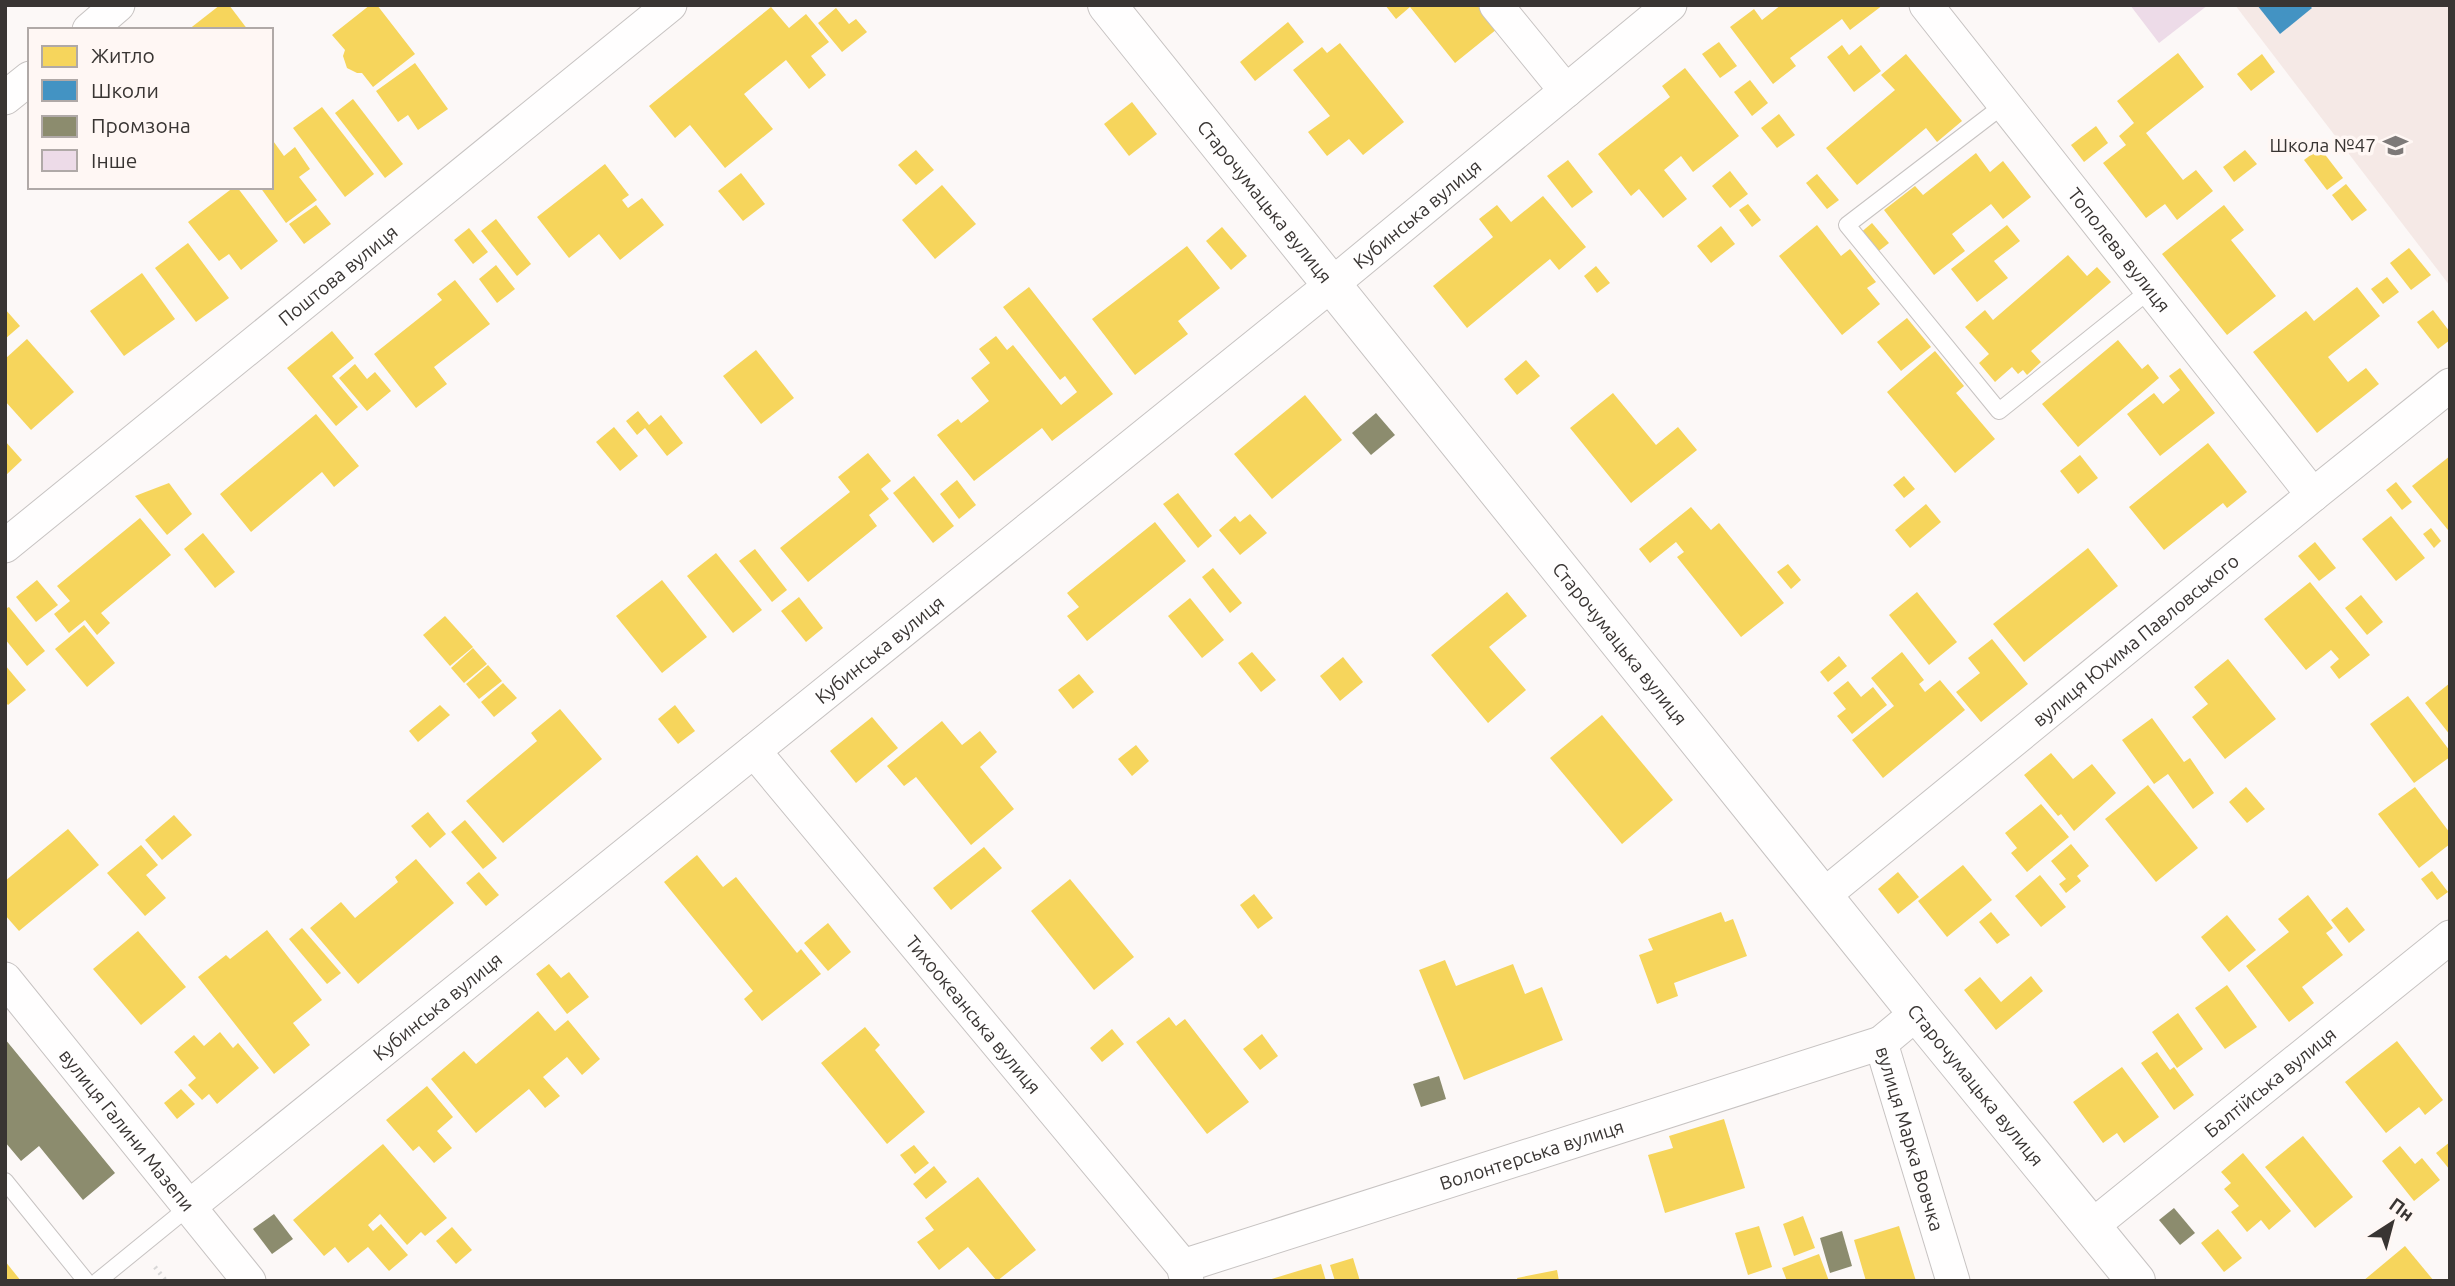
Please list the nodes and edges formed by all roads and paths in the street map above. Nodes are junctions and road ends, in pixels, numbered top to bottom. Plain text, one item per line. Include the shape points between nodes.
1 (118, 5) edge
2 (670, 5) edge
3 (1107, 5) edge
4 (1496, 5) edge
5 (1670, 5) edge
6 (1926, 5) edge
7 (91, 28) edge
8 (28, 80) edge
9 (1566, 91) junction
10 (5, 98) edge
11 (2005, 104) junction
12 (1331, 285) junction
13 (2150, 290) junction
14 (2450, 385) edge
15 (2313, 495) junction
16 (5, 546) edge
17 (754, 751) junction
18 (1823, 895) junction
19 (2450, 937) edge
20 (5, 979) edge
21 (1917, 1013) junction
22 (1881, 1043) junction
23 (5, 1181) edge
24 (190, 1206) junction
25 (2092, 1226) junction
26 (1185, 1273) edge
27 (86, 1281) edge
28 (98, 1281) edge
29 (249, 1281) edge
30 (1953, 1281) edge
31 (2136, 1281) edge

1 - 7 street
2 - 16 street, Поштова вулиця
3 - 12 street, Старочумацька вулиця
4 - 9 street
5 - 9 street, Кубинська вулиця
6 - 11 street, Тополева вулиця
8 - 10 street
9 - 12 street, Кубинська вулиця
11 - 13 street, Тополева вулиця
11 - 13 lane via 1847,225 1999,411
12 - 17 street, Кубинська вулиця
12 - 18 street, Старочумацька вулиця
13 - 15 street, Тополева вулиця
14 - 15 street, вулиця Юхима Павловського
15 - 18 street, вулиця Юхима Павловського
17 - 24 street, Кубинська вулиця
17 - 26 street, Тихоокеанська вулиця
18 - 21 street, Старочумацька вулиця
19 - 25 street, Балтійська вулиця
20 - 24 street, вулиця Галини Мазепи
21 - 22 street, вулиця Марка Вовчка
21 - 25 street, Старочумацька вулиця
22 - 26 street, Волонтерська вулиця
22 - 30 street, вулиця Марка Вовчка
23 - 27 lane
24 - 28 lane
24 - 29 street, вулиця Галини Мазепи
25 - 31 street, Старочумацька вулиця

